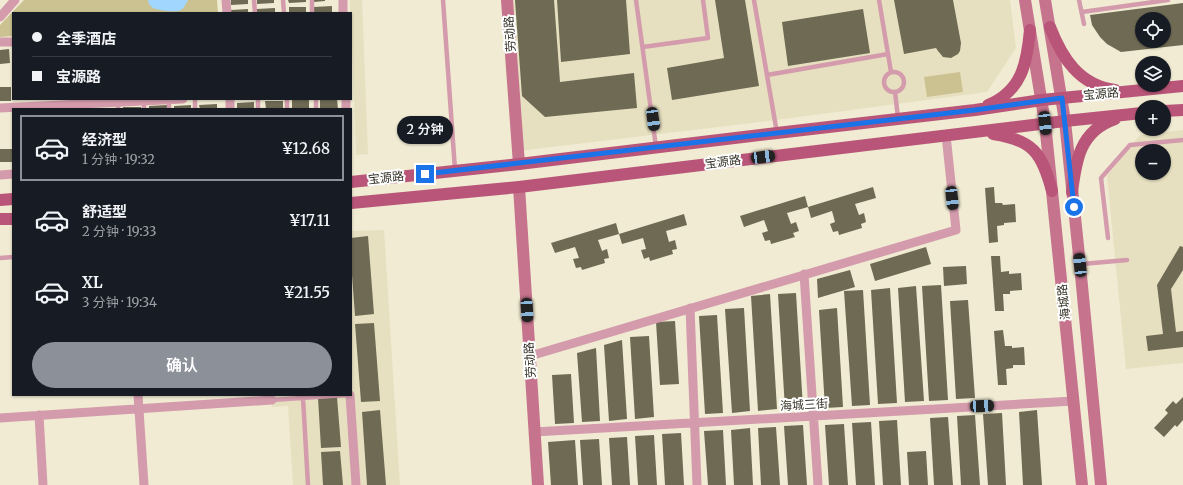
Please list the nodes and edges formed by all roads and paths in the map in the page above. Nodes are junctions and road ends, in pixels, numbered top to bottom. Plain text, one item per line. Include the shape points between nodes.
1 (16, 0) edge
2 (226, 0) edge
3 (254, 0) edge
4 (283, 0) edge
5 (312, 0) edge
6 (343, 0) edge
7 (443, 0) edge
8 (507, 0) edge
9 (636, 0) edge
10 (703, 0) edge
11 (754, 0) edge
12 (879, 0) edge
13 (1025, 0) edge
14 (1045, 0) edge
15 (1079, 0) edge
16 (1168, 0) edge
17 (227, 12) edge
18 (255, 12) edge
19 (284, 12) edge
20 (312, 12) edge
21 (343, 12) edge
22 (1082, 12) junction
23 (0, 17) edge
24 (1084, 24) dead end
25 (1050, 27) junction
26 (1030, 30) junction
27 (0, 42) edge
28 (12, 42) edge
29 (642, 47) junction
30 (888, 54) junction
31 (891, 72) junction
32 (767, 74) junction
33 (1183, 86) edge
34 (1128, 91) junction
35 (895, 92) junction
36 (1062, 98) junction
37 (180, 100) edge
38 (1042, 100) junction
39 (118, 103) edge
40 (144, 103) edge
41 (169, 103) edge
42 (67, 104) edge
43 (92, 104) edge
44 (15, 105) edge
45 (41, 105) edge
46 (0, 108) edge
47 (975, 110) junction
48 (1183, 110) edge
49 (1171, 111) edge
50 (1129, 115) junction
51 (1135, 115) edge
52 (899, 118) junction
53 (884, 120) junction
54 (1065, 121) junction
55 (1045, 123) junction
56 (978, 131) junction
57 (776, 133) junction
58 (946, 135) junction
59 (1183, 140) edge
60 (886, 142) junction
61 (656, 147) junction
62 (519, 164) junction
63 (455, 171) junction
64 (12, 174) edge
65 (0, 175) edge
66 (352, 182) edge
67 (519, 187) junction
68 (1052, 191) junction
69 (1072, 192) junction
70 (12, 199) edge
71 (0, 200) edge
72 (352, 203) edge
73 (0, 219) edge
74 (12, 219) edge
75 (1108, 238) dead end
76 (12, 257) edge
77 (0, 258) edge
78 (1128, 260) dead end
79 (1080, 265) junction
80 (804, 274) junction
81 (690, 308) junction
82 (530, 356) junction
83 (138, 396) edge
84 (332, 396) edge
85 (350, 396) edge
86 (272, 397) edge
87 (303, 398) junction
88 (1074, 401) junction
89 (139, 409) junction
90 (39, 415) junction
91 (814, 416) junction
92 (0, 418) edge
93 (695, 423) junction
94 (534, 432) junction
95 (43, 485) edge
96 (144, 485) edge
97 (308, 485) edge
98 (356, 485) edge
99 (538, 485) edge
100 (697, 485) edge
101 (818, 485) edge
102 (1082, 485) edge
103 (1101, 485) edge

1 - 23 street
2 - 17 street
3 - 18 lane
4 - 19 lane
5 - 20 lane
6 - 21 street
7 - 63 lane
8 - 62 main road, 劳动路
9 - 29 lane
10 - 29 lane via 708,38
11 - 32 lane
12 - 30 lane
13 - 26 main road, 海城路
14 - 25 main road, 海城路
15 - 22 lane
16 - 22 lane
22 - 24 lane
25 - 34 main road via 1063,55 1082,77 1109,89
25 - 36 main road, 海城路
26 - 38 main road, 海城路
26 - 47 main road via 1025,64 1016,84 995,102
27 - 28 street
29 - 61 lane
30 - 31 lane
30 - 32 lane
31 - 35 lane via 884,78 884,84 889,91
31 - 35 lane via 900,74 903,80 900,89
32 - 57 lane
33 - 34 main road, 宝源路
34 - 36 main road, 宝源路
35 - 52 lane
36 - 38 main road, 宝源路
36 - 54 main road, 海城路
37 - 41 street
38 - 47 main road, 宝源路
38 - 55 main road, 海城路
39 - 40 street
39 - 43 street
40 - 41 street
42 - 43 street
42 - 45 street
44 - 45 street
44 - 46 street
47 - 52 main road, 宝源路
48 - 49 main road
50 - 51 main road, 宝源路
50 - 54 main road, 宝源路
50 - 69 main road via 1099,127 1084,144 1075,166
52 - 53 main road, 宝源路
53 - 57 main road, 宝源路
53 - 60 main road via 891,122 895,128 894,136
54 - 55 main road, 宝源路
54 - 69 main road, 海城路
55 - 56 main road, 宝源路
55 - 68 main road, 海城路
56 - 58 main road, 宝源路
56 - 68 main road via 1005,135 1028,144 1043,164
57 - 61 main road, 宝源路
58 - 60 main road, 宝源路
58 - 80 street via 956,230
59 - 75 lane via 1130,145 1101,178
60 - 67 main road, 宝源路
61 - 62 main road, 宝源路
62 - 63 main road, 宝源路
63 - 66 main road, 宝源路
64 - 65 street
67 - 72 main road, 宝源路
67 - 82 main road, 劳动路
68 - 88 main road, 海城路
69 - 79 main road, 海城路
70 - 71 main road
73 - 74 main road
76 - 77 lane
78 - 79 lane
79 - 103 main road, 海城路
80 - 81 street
80 - 91 street
81 - 82 street
81 - 93 street
82 - 94 main road, 劳动路
83 - 89 street
84 - 87 lane
85 - 98 street
86 - 87 lane
86 - 89 street
87 - 97 lane
88 - 91 street, 海城三街
88 - 102 main road, 海城路
89 - 90 street
89 - 96 street
90 - 92 street
90 - 95 street
91 - 93 street, 海城三街
91 - 101 street
93 - 94 street, 海城三街
93 - 100 street
94 - 99 main road, 劳动路

